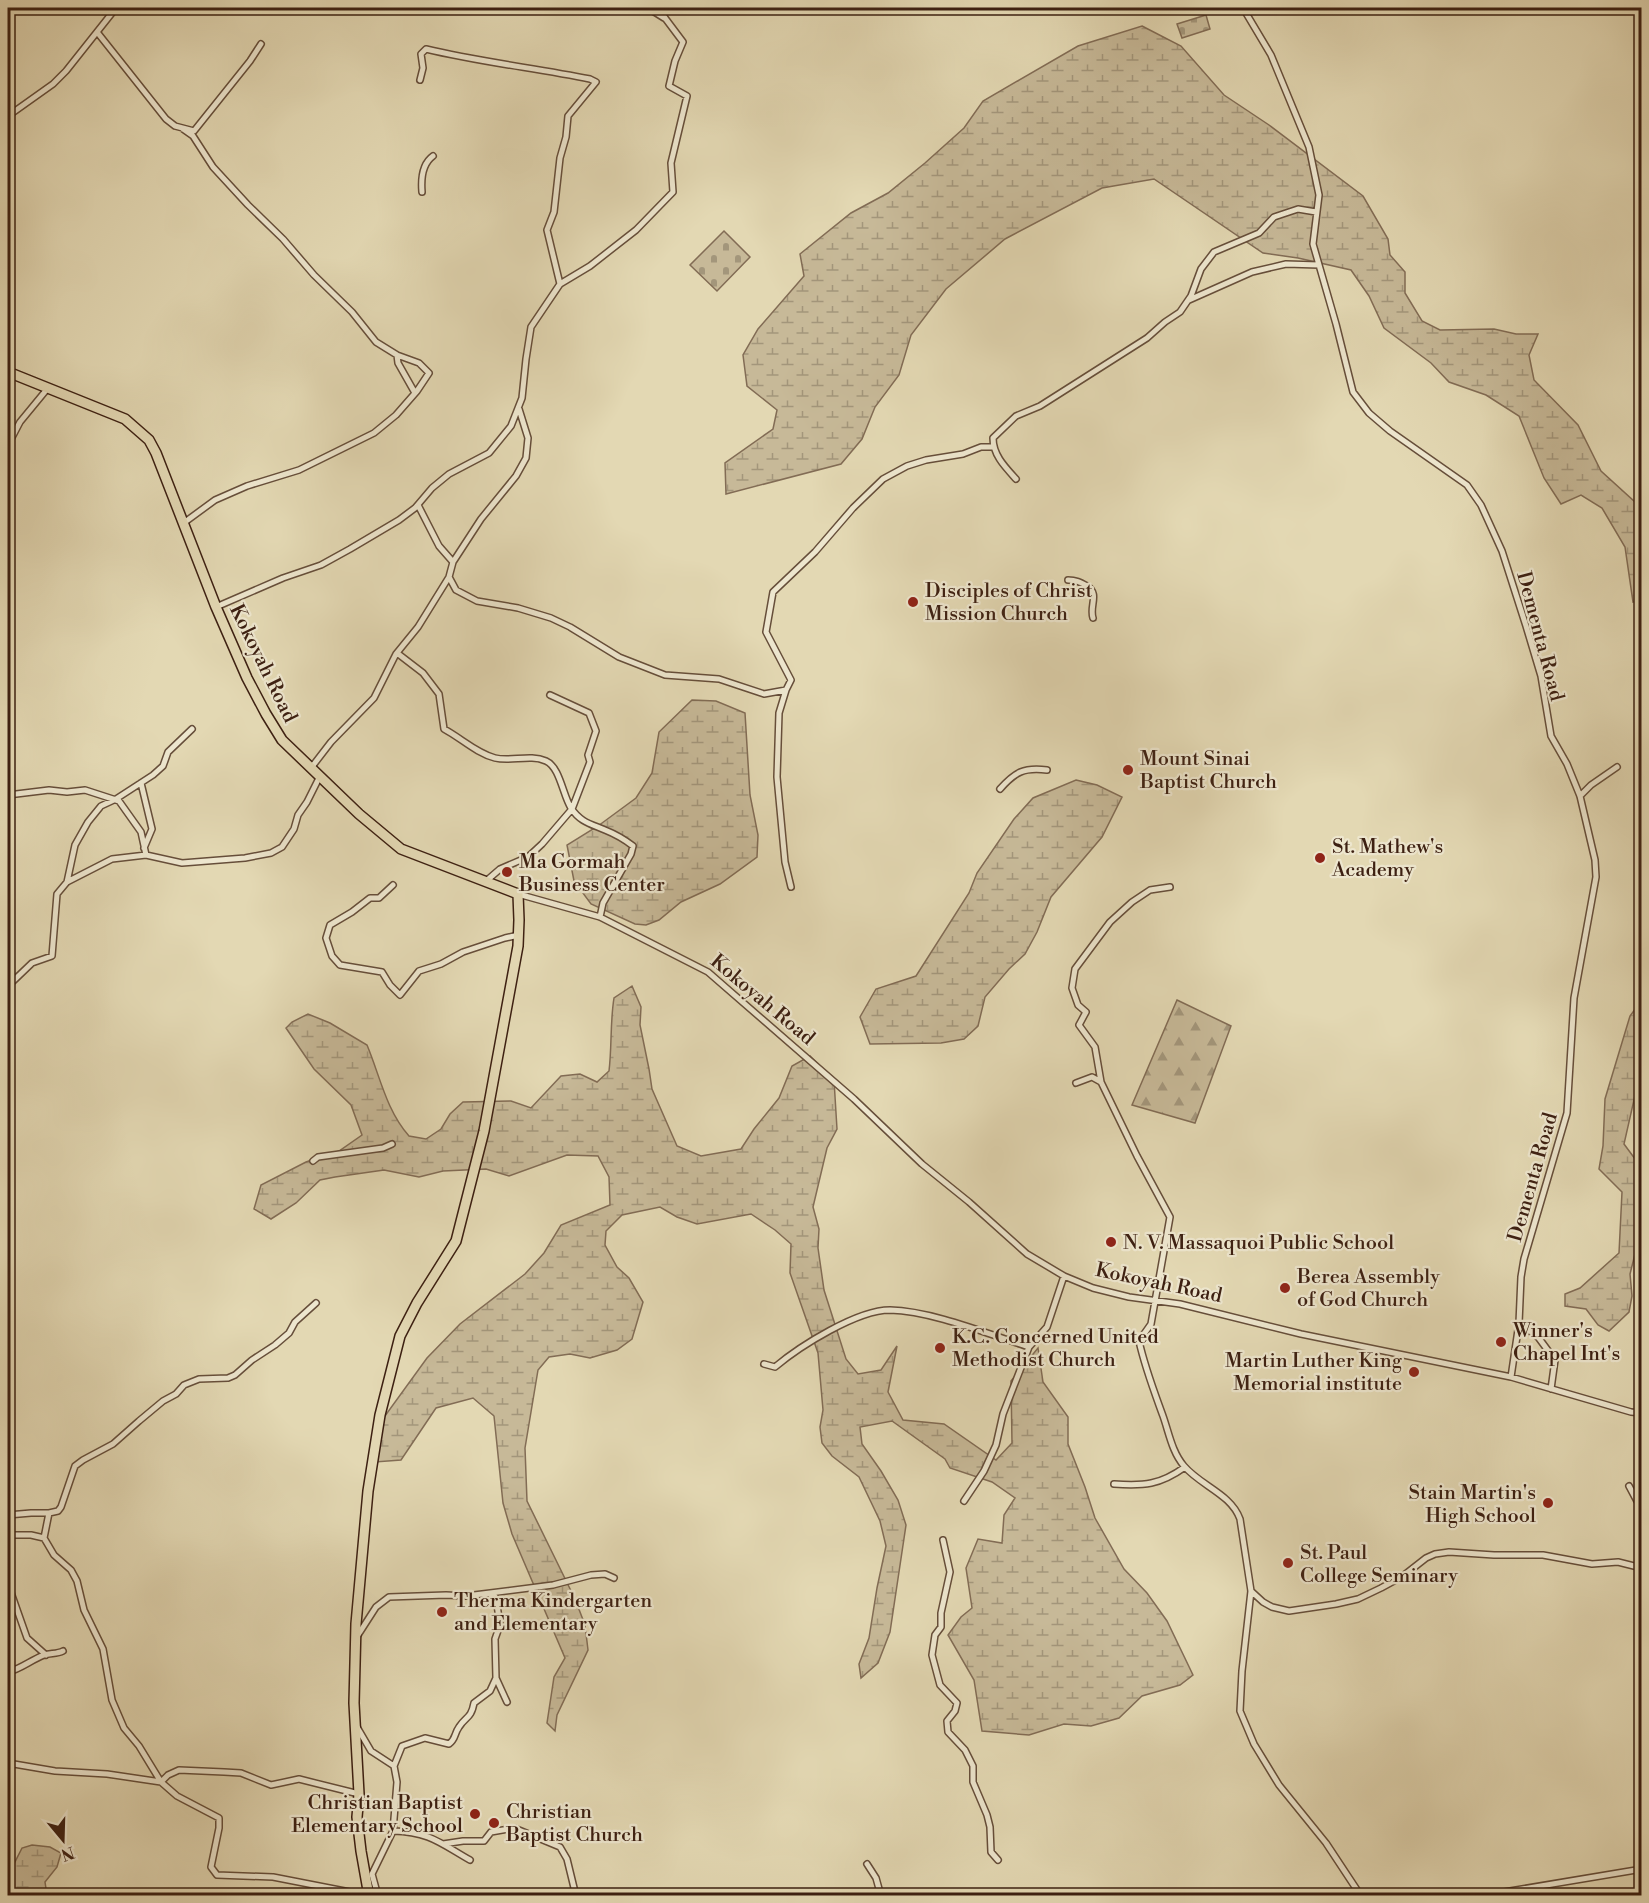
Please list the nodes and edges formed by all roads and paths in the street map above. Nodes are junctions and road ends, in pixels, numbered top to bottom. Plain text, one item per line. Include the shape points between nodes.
1 (116, 8) edge
2 (648, 8) edge
3 (659, 8) edge
4 (1243, 8) edge
5 (665, 18) junction
6 (97, 32) junction
7 (261, 44) dead end
8 (420, 80) dead end
9 (8, 116) edge
10 (183, 129) junction
11 (433, 156) dead end
12 (423, 192) dead end
13 (1316, 212) junction
14 (1319, 265) junction
15 (560, 284) junction
16 (1187, 301) junction
17 (396, 355) junction
18 (8, 372) edge
19 (48, 388) junction
20 (415, 393) junction
21 (518, 408) junction
22 (8, 445) edge
23 (993, 447) junction
24 (1016, 479) dead end
25 (418, 505) junction
26 (185, 522) junction
27 (453, 562) junction
28 (449, 577) junction
29 (1068, 580) dead end
30 (216, 607) junction
31 (1093, 618) dead end
32 (397, 653) junction
33 (786, 690) junction
34 (550, 695) dead end
35 (192, 729) dead end
36 (1617, 767) dead end
37 (311, 768) junction
38 (1047, 770) dead end
39 (320, 776) junction
40 (141, 783) junction
41 (1000, 789) dead end
42 (8, 795) edge
43 (1580, 796) junction
44 (116, 799) junction
45 (572, 809) junction
46 (144, 848) junction
47 (146, 855) junction
48 (67, 882) junction
49 (485, 882) junction
50 (393, 885) dead end
51 (791, 887) dead end
52 (1170, 887) dead end
53 (518, 894) junction
54 (600, 917) junction
55 (519, 935) junction
56 (8, 986) edge
57 (1101, 1082) junction
58 (1076, 1083) dead end
59 (392, 1144) dead end
60 (313, 1161) dead end
61 (1064, 1276) junction
62 (1155, 1300) junction
63 (316, 1303) dead end
64 (1520, 1323) junction
65 (1029, 1347) junction
66 (764, 1364) dead end
67 (1511, 1377) junction
68 (1551, 1389) junction
69 (1641, 1413) edge
70 (1185, 1467) junction
71 (1114, 1484) dead end
72 (1629, 1486) dead end
73 (964, 1502) dead end
74 (1641, 1502) edge
75 (49, 1513) junction
76 (8, 1515) edge
77 (8, 1535) edge
78 (44, 1538) junction
79 (943, 1540) dead end
80 (1640, 1569) edge
81 (614, 1578) dead end
82 (8, 1584) edge
83 (1251, 1592) junction
84 (492, 1593) junction
85 (355, 1639) junction
86 (63, 1651) dead end
87 (46, 1654) junction
88 (8, 1672) edge
89 (496, 1678) junction
90 (507, 1702) dead end
91 (355, 1724) junction
92 (8, 1763) edge
93 (393, 1766) junction
94 (161, 1782) junction
95 (359, 1794) junction
96 (393, 1831) junction
97 (443, 1844) junction
98 (471, 1860) dead end
99 (998, 1860) dead end
100 (867, 1864) dead end
101 (1641, 1869) edge
102 (372, 1895) edge
103 (576, 1896) edge
104 (881, 1896) edge
105 (1361, 1896) edge
106 (1480, 1896) edge

1 - 6 street
2 - 5 street
3 - 5 street
4 - 13 street, Dementa Road via 1271,55 1309,147 1319,195
5 - 15 street via 684,42 669,86 687,96 672,163 673,192 636,230
6 - 9 street via 53,84
6 - 10 street via 166,119
7 - 10 street via 194,130
8 - 15 street via 422,54 426,50 596,82 568,116 558,168 554,212 547,230
10 - 17 street via 193,136 213,167 376,342
11 - 12 street via 421,180
13 - 14 street, Dementa Road via 1313,244
13 - 16 street via 1299,209 1274,217 1259,233 1214,252 1201,269
14 - 16 street via 1286,264 1252,272
14 - 43 street, Dementa Road via 1353,392 1390,431 1467,485 1481,505 1502,551 1526,626 1541,676 1551,736
15 - 21 street via 531,327
16 - 23 street via 1180,312 1147,338 1040,406 1016,416 993,438
17 - 20 street
17 - 20 street via 419,363 429,373
18 - 19 main road, Kokoyah Road
19 - 22 street via 20,422
19 - 26 main road, Kokoyah Road via 125,419 144,435 156,453
20 - 26 street via 374,433 299,470 215,500
21 - 25 street via 511,426 489,453 449,474
21 - 27 street via 528,438 526,458
23 - 24 street
23 - 33 street via 926,460 883,478 772,592 766,632 791,680
25 - 27 street via 439,546
25 - 30 street via 321,564
26 - 30 main road, Kokoyah Road
27 - 28 street
28 - 32 street
28 - 33 street via 456,590 477,601 551,618 619,657 665,675 719,679 764,694
29 - 31 street via 1078,580 1091,589
30 - 37 main road, Kokoyah Road via 266,714 282,740
32 - 37 street via 374,698
32 - 45 street via 423,673 439,694 444,729 481,753 498,759 545,760 552,765
33 - 51 street via 779,713 777,777
34 - 45 street via 589,713 596,731 588,755 590,762
35 - 40 street via 168,752 163,766
36 - 43 street
37 - 39 main road, Kokoyah Road
38 - 41 street via 1032,768 1015,775
39 - 47 street via 294,829 282,847 271,853 182,863
39 - 49 main road, Kokoyah Road via 401,849
40 - 44 street
40 - 46 street via 152,829
42 - 44 street via 86,790
43 - 64 street, Dementa Road via 1596,877 1574,998 1568,1113 1524,1258
44 - 46 street via 141,831
44 - 48 street via 101,806 79,836
45 - 49 street via 528,857 500,869
45 - 54 street via 585,823 633,846 603,903
46 - 47 street
47 - 48 street via 112,859
48 - 56 street via 57,894 52,956 32,963
49 - 53 main road, Kokoyah Road
50 - 55 street via 379,898 369,898 330,925 326,938 340,965 382,972 400,995 419,971
52 - 57 street via 1150,890 1132,902 1110,922 1076,969 1072,988 1078,1005 1086,1012 1078,1025 1095,1047
53 - 54 street, Kokoyah Road
53 - 55 main road
54 - 61 street, Kokoyah Road via 708,972 1027,1254
55 - 85 main road via 484,1131 456,1241 400,1336 380,1415 368,1491
57 - 58 street via 1092,1077
57 - 62 street via 1170,1217
59 - 60 street
61 - 62 street, Kokoyah Road via 1093,1288
61 - 65 street via 1047,1327
62 - 67 street, Kokoyah Road
62 - 70 street via 1151,1324 1139,1341 1172,1446
63 - 75 street via 289,1333 235,1375 199,1379 184,1385 113,1444 82,1460 75,1466 61,1507
64 - 67 street, Dementa Road
64 - 68 street via 1538,1337 1555,1360
65 - 66 street via 948,1321 889,1310 859,1316 775,1367
65 - 73 street via 1003,1414 996,1445
67 - 68 street, Kokoyah Road
68 - 69 street, Kokoyah Road
70 - 71 street via 1163,1481 1136,1486
70 - 83 street via 1236,1508
72 - 74 street
75 - 76 street
75 - 78 street
77 - 78 street
78 - 94 street via 77,1581 84,1610 103,1649 106,1677 118,1717
79 - 99 street via 950,1572 932,1655 939,1685 957,1703 947,1721 948,1732 965,1750 973,1766 973,1782 989,1821 991,1852
80 - 83 street via 1618,1562 1592,1564 1543,1555 1449,1552 1426,1558 1374,1592 1336,1604 1289,1611 1272,1607
81 - 84 street via 591,1575 553,1585
82 - 87 street via 27,1638
83 - 105 street via 1240,1712 1279,1785 1326,1843
84 - 85 street via 390,1597 376,1607
84 - 89 street via 500,1625 495,1640
85 - 91 main road
86 - 87 street
87 - 88 street
89 - 90 street
89 - 93 street via 490,1691 474,1703 472,1715 460,1725 455,1740 449,1744 425,1738 402,1746
91 - 93 street via 371,1751
91 - 95 main road
92 - 94 street
93 - 96 street via 398,1782
94 - 95 street via 179,1770 241,1773 271,1785 299,1779
94 - 102 street via 177,1796 219,1818 211,1868 217,1875 273,1877
95 - 102 main road via 357,1817
96 - 97 street via 418,1833
96 - 102 street via 372,1874
97 - 98 street
97 - 103 street via 484,1841 491,1832 514,1828 560,1847
100 - 104 street
101 - 106 street

